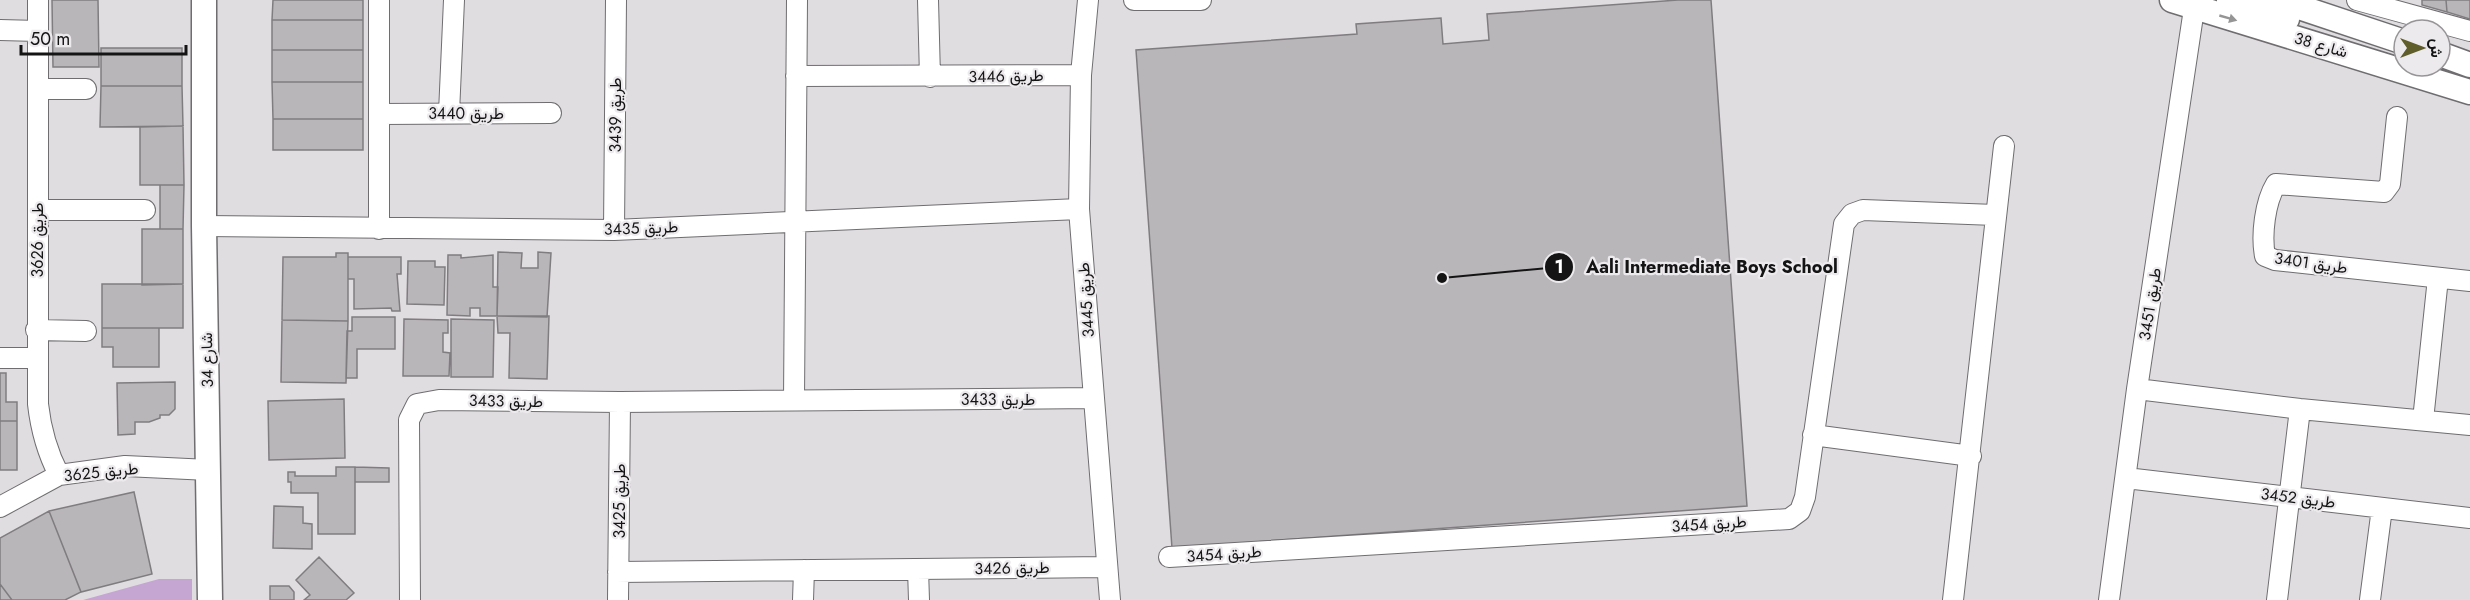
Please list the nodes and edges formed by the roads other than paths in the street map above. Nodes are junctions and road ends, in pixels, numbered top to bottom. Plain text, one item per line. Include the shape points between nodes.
1 (38, 0) edge
2 (204, 0) edge
3 (216, 0) edge
4 (379, 0) edge
5 (454, 0) edge
6 (615, 0) edge
7 (797, 0) edge
8 (928, 0) edge
9 (1088, 0) edge
10 (1134, 0) edge
11 (1201, 0) edge
12 (2229, 0) edge
13 (2278, 0) edge
14 (2357, 0) edge
15 (2188, 3) edge
16 (2349, 24) junction
17 (0, 30) edge
18 (38, 31) junction
19 (2470, 31) edge
20 (2392, 38) edge
21 (2452, 58) edge
22 (2470, 64) edge
23 (1082, 75) junction
24 (796, 76) junction
25 (930, 77) junction
26 (2467, 88) edge
27 (38, 89) junction
28 (86, 89) dead end
29 (449, 113) junction
30 (551, 113) dead end
31 (381, 114) junction
32 (2397, 117) dead end
33 (203, 121) junction
34 (2004, 146) dead end
35 (1079, 209) junction
36 (38, 210) junction
37 (145, 210) dead end
38 (1995, 215) junction
39 (796, 222) junction
40 (204, 226) junction
41 (379, 229) junction
42 (614, 230) junction
43 (2438, 278) junction
44 (2470, 281) edge
45 (36, 330) junction
46 (86, 331) dead end
47 (0, 358) edge
48 (36, 358) junction
49 (2137, 389) junction
50 (1094, 398) junction
51 (794, 400) junction
52 (620, 402) junction
53 (2300, 409) junction
54 (2423, 420) junction
55 (2470, 425) edge
56 (1813, 435) junction
57 (1971, 456) junction
58 (209, 470) junction
59 (59, 475) junction
60 (2126, 478) junction
61 (2290, 497) junction
62 (0, 507) edge
63 (2382, 508) junction
64 (2470, 518) edge
65 (1169, 557) dead end
66 (1106, 567) junction
67 (918, 569) junction
68 (804, 570) junction
69 (618, 572) junction
70 (210, 600) edge
71 (410, 600) edge
72 (618, 600) edge
73 (803, 600) edge
74 (919, 600) edge
75 (1110, 600) edge
76 (1953, 600) edge
77 (2109, 600) edge
78 (2277, 600) edge
79 (2370, 600) edge

1 - 18 street, طريق 3626
2 - 33 street, شارع 34
3 - 33 street, شارع 34
4 - 31 street
5 - 29 street
6 - 42 street, طريق 3439
7 - 24 street
8 - 25 street
9 - 23 street, طريق 3445
10 - 11 street
12 - 16 street via 2325,31
13 - 16 street, شارع 38
14 - 19 street
15 -> 26 street, شارع 38
15 - 49 street, طريق 3451
16 - 20 street, شارع 38
17 - 18 street
18 - 27 street, طريق 3626
21 - 22 street
23 - 25 street, طريق 3446
23 - 35 street, طريق 3445
24 - 25 street, طريق 3446
24 - 39 street
27 - 28 street
27 - 36 street, طريق 3626
29 - 30 street, طريق 3440
29 - 31 street, طريق 3440
31 - 41 street
32 - 43 street, طريق 3401 via 2390,184 2384,192 2276,184 2270,193 2265,256
33 - 40 street, شارع 34
34 - 38 street
35 - 39 street, طريق 3435
35 - 50 street, طريق 3445
36 - 37 street
36 - 45 street, طريق 3626
38 - 56 street, طريق 3454 via 1863,210 1852,214 1844,224
38 - 57 street
39 - 42 street, طريق 3435
39 - 51 street
40 - 41 street, طريق 3435
40 - 58 street, شارع 34
41 - 42 street, طريق 3435
43 - 44 street, طريق 3401
43 - 54 street
45 - 46 street
45 - 48 street, طريق 3626
47 - 48 street
48 - 59 street, طريق 3626 via 41,429
49 - 53 street
49 - 60 street, طريق 3451
50 - 51 street, طريق 3433
50 - 66 street, طريق 3445
51 - 52 street, طريق 3433
52 - 69 street, طريق 3425
52 - 71 street, طريق 3433 via 439,400 417,404 409,420
53 - 54 street
53 - 61 street
54 - 55 street
56 - 57 street
56 - 65 street, طريق 3454 via 1806,497 1800,511 1789,519
57 - 76 street
58 - 59 street, طريق 3625 via 125,466
58 - 70 street, شارع 34
59 - 62 street, طريق 3625
60 - 61 street, طريق 3452
60 - 77 street, طريق 3451
61 - 63 street, طريق 3452
61 - 78 street
63 - 64 street, طريق 3452
63 - 79 street
66 - 67 street, طريق 3426
66 - 75 street, طريق 3445
67 - 68 street, طريق 3426
67 - 74 street
68 - 69 street, طريق 3426
68 - 73 street
69 - 72 street, طريق 3425

